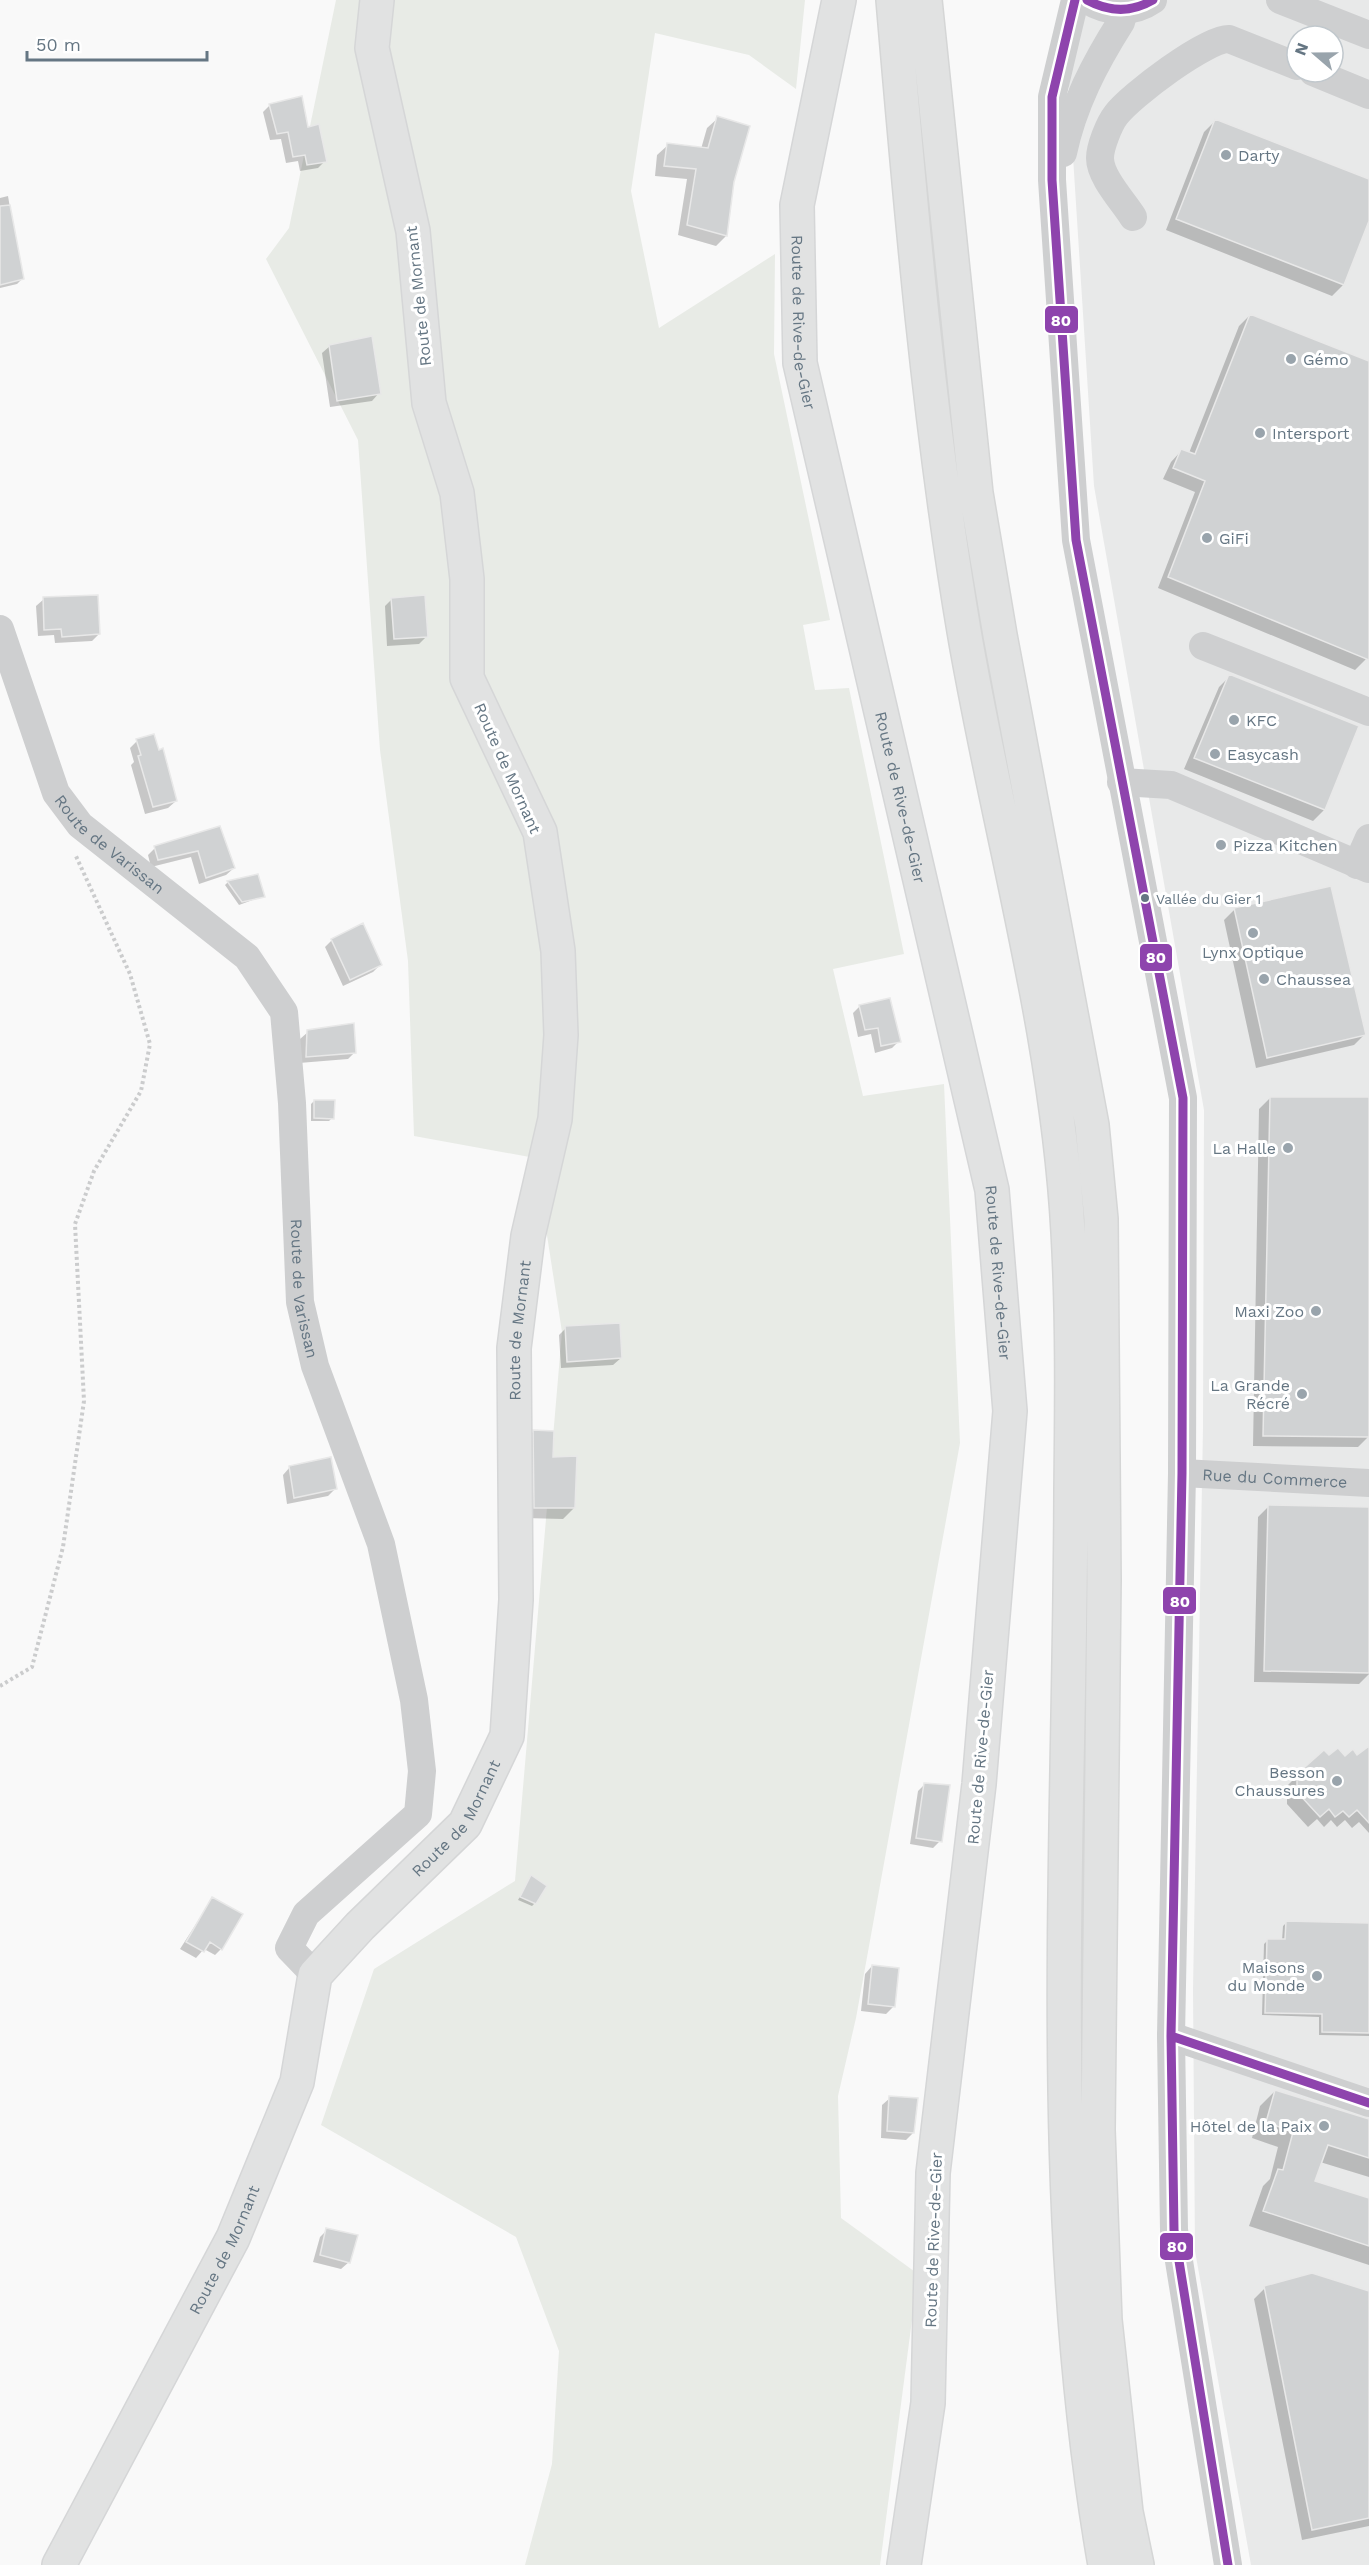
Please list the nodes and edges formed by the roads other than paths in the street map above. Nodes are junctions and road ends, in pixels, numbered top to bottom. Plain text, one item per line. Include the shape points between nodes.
1 (377, 0) edge
2 (839, 0) edge
3 (893, 0) edge
4 (925, 0) edge
5 (1075, 0) edge
6 (1087, 0) edge
7 (1153, 0) edge
8 (1280, 0) edge
9 (1124, 11) junction
10 (1369, 35) edge
11 (1285, 61) edge
12 (1343, 84) edge
13 (1084, 88) junction
14 (1369, 94) edge
15 (1115, 116) junction
16 (1052, 180) junction
17 (1133, 217) dead end
18 (0, 628) edge
19 (1203, 646) dead end
20 (1369, 712) edge
21 (1121, 782) junction
22 (1369, 838) edge
23 (1363, 867) edge
24 (1182, 1473) junction
25 (1369, 1482) edge
26 (315, 1975) junction
27 (1171, 2036) junction
28 (1369, 2103) edge
29 (59, 2565) edge
30 (904, 2565) edge
31 (1105, 2565) edge
32 (1137, 2565) edge
33 (1228, 2565) edge

1 - 26 main road, Route de Mornant via 372,48 413,231 429,403 457,493 467,579 467,678 540,832 558,951 561,1035 555,1119 528,1236 514,1348 516,1600 507,1736 465,1824
2 - 30 main road, Route de Rive-de-Gier via 797,205 800,363 992,1190 1010,1411 979,1784 933,2173 928,2403
3 - 31 main road via 942,489 965,636 1044,1038 1064,1174 1072,1330 1064,2125 1076,2336
4 - 32 main road via 976,493 1092,1125 1101,1219 1104,1580 1098,2130 1105,2320 1126,2512
5 - 16 street via 1052,97
6 - 9 street via 1098,7
7 - 9 street
8 - 10 street
9 - 13 street
11 - 15 street via 1219,38 1132,99
12 - 14 street
13 - 15 street
13 - 16 street
15 - 17 street via 1100,164
16 - 21 street via 1076,540
18 - 26 street, Route de Varissan via 56,793 80,825 247,957 284,1012 300,1302 315,1366 381,1544 414,1700 422,1771 418,1814 306,1914 289,1948
19 - 20 street
21 - 23 street via 1171,785
21 - 24 street via 1184,1098
22 - 23 street
24 - 25 street, Rue du Commerce
24 - 27 street
26 - 29 main road, Route de Mornant via 297,2082 233,2238
27 - 28 street
27 - 33 street via 1174,2230

